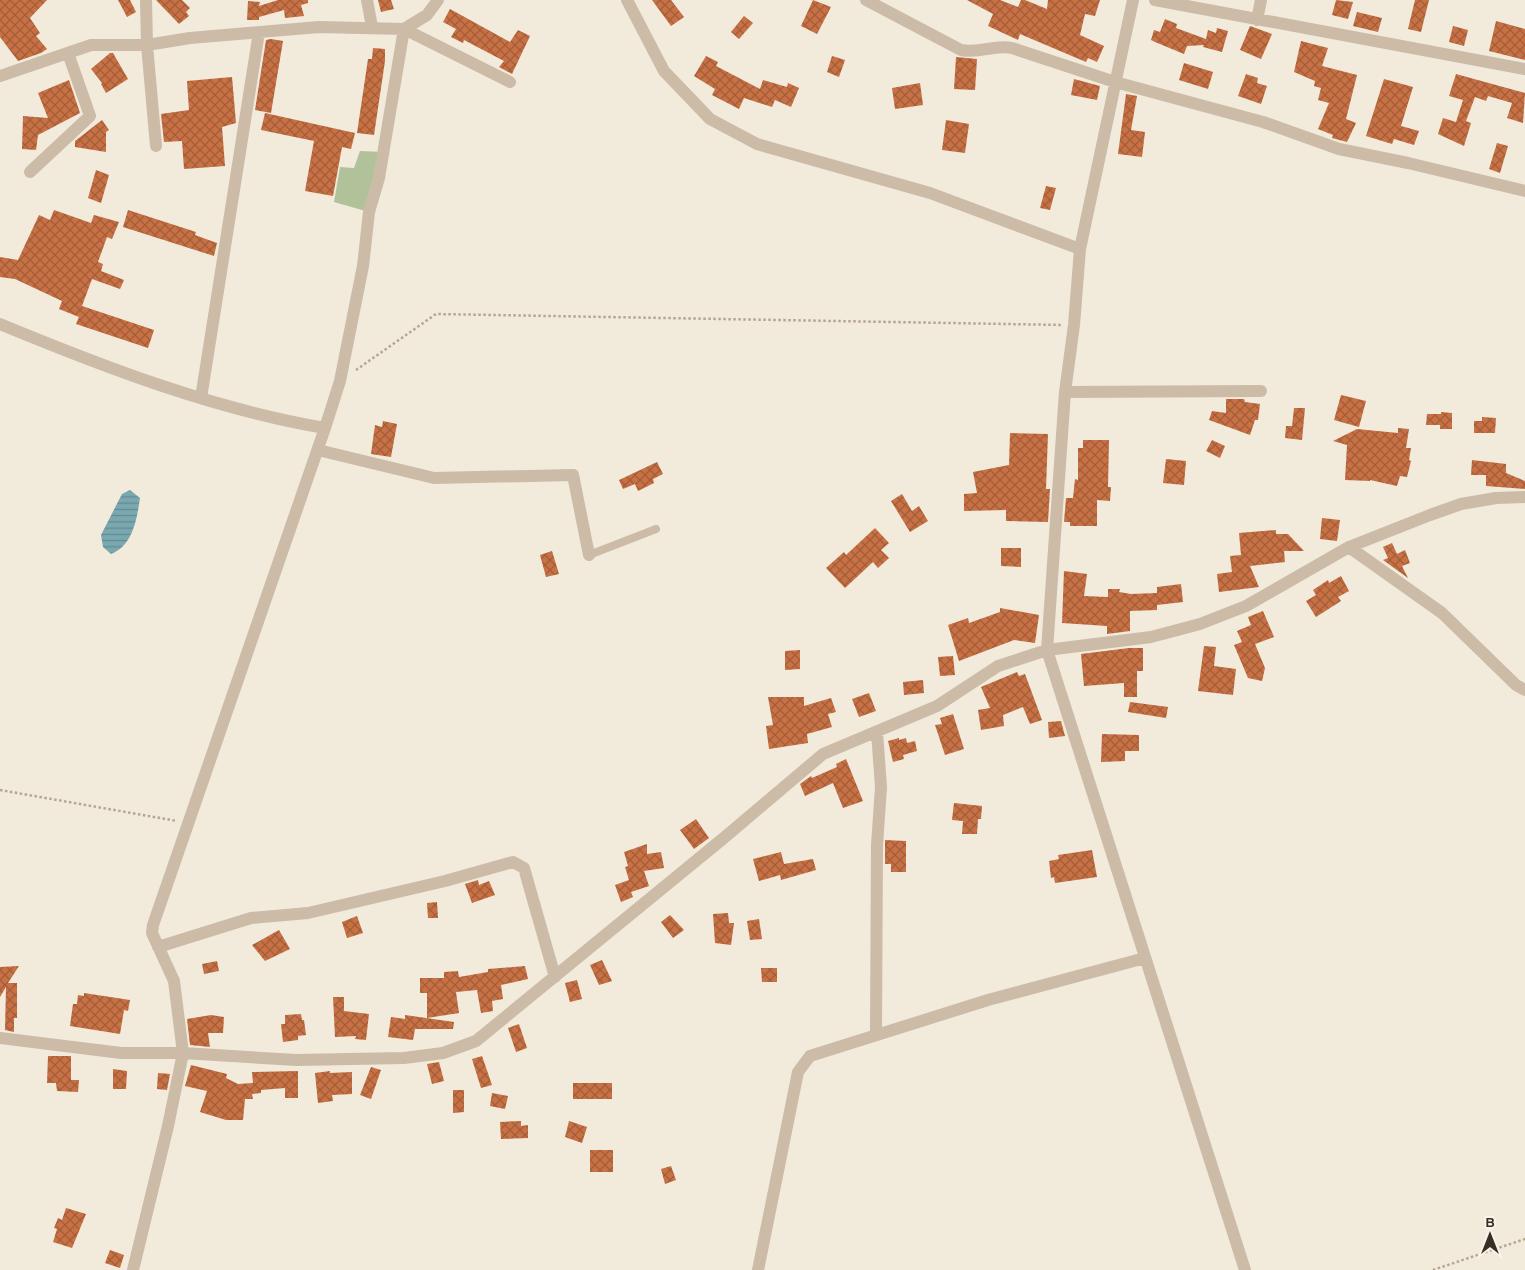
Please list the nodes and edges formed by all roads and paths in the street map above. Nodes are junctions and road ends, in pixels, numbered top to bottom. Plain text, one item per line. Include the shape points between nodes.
1 (146, 0) edge
2 (367, 0) edge
3 (438, 0) edge
4 (627, 0) edge
5 (866, 0) edge
6 (1133, 0) edge
7 (1155, 0) edge
8 (1261, 0) edge
9 (1258, 20) junction
10 (372, 26) junction
11 (404, 29) junction
12 (259, 32) junction
13 (147, 45) junction
14 (68, 53) junction
15 (1525, 69) edge
16 (0, 76) edge
17 (510, 82) dead end
18 (1115, 82) junction
19 (156, 146) dead end
20 (30, 172) dead end
21 (1525, 191) edge
22 (1080, 249) junction
23 (0, 324) edge
24 (1074, 325) junction
25 (340, 381) junction
26 (1261, 391) dead end
27 (1065, 392) junction
28 (201, 398) junction
29 (325, 428) junction
30 (318, 450) junction
31 (1525, 498) edge
32 (656, 529) dead end
33 (1350, 547) junction
34 (589, 555) joint
35 (1047, 650) junction
36 (1525, 690) edge
37 (877, 732) junction
38 (0, 790) edge
39 (188, 822) junction
40 (158, 947) junction
41 (1145, 958) junction
42 (555, 977) junction
43 (876, 1034) junction
44 (0, 1038) edge
45 (183, 1053) junction
46 (1525, 1239) edge
47 (133, 1270) edge
48 (758, 1270) edge
49 (1245, 1270) edge
50 (1433, 1270) edge

1 - 13 street
2 - 10 street
3 - 11 street via 427,15
4 - 22 street via 664,71 710,119 757,144 930,193
5 - 18 street via 960,50 978,52 1012,48
6 - 18 street
7 - 9 street
8 - 9 street
9 - 15 street
10 - 11 street
10 - 12 street
11 - 17 street
11 - 25 street
12 - 13 street
12 - 28 street
13 - 14 street via 91,45
13 - 19 street
14 - 16 street
14 - 20 street via 90,116
18 - 21 street via 1263,122 1339,149
18 - 22 street
22 - 24 street
23 - 28 street via 59,349
24 - 25 path via 436,314
24 - 27 street
25 - 29 street
26 - 27 street
27 - 35 street
28 - 29 street
29 - 30 street
30 - 34 street via 434,478 573,475
30 - 39 street
31 - 33 street via 1496,498 1461,504
32 - 34 lane
33 - 35 street via 1246,606 1200,624 1151,636
33 - 36 street via 1442,612 1516,685
35 - 37 street via 998,666 937,706
35 - 41 street
37 - 42 street via 823,754
37 - 43 street via 880,787
38 - 39 path
39 - 40 street via 153,925 152,934
40 - 42 street via 251,918 308,913 517,862 524,868
40 - 45 street via 174,981
41 - 43 street
41 - 49 street
42 - 45 street via 476,1041 444,1053 404,1058 296,1060
43 - 48 street via 810,1056 798,1072
44 - 45 street via 121,1053
45 - 47 street
46 - 50 path

